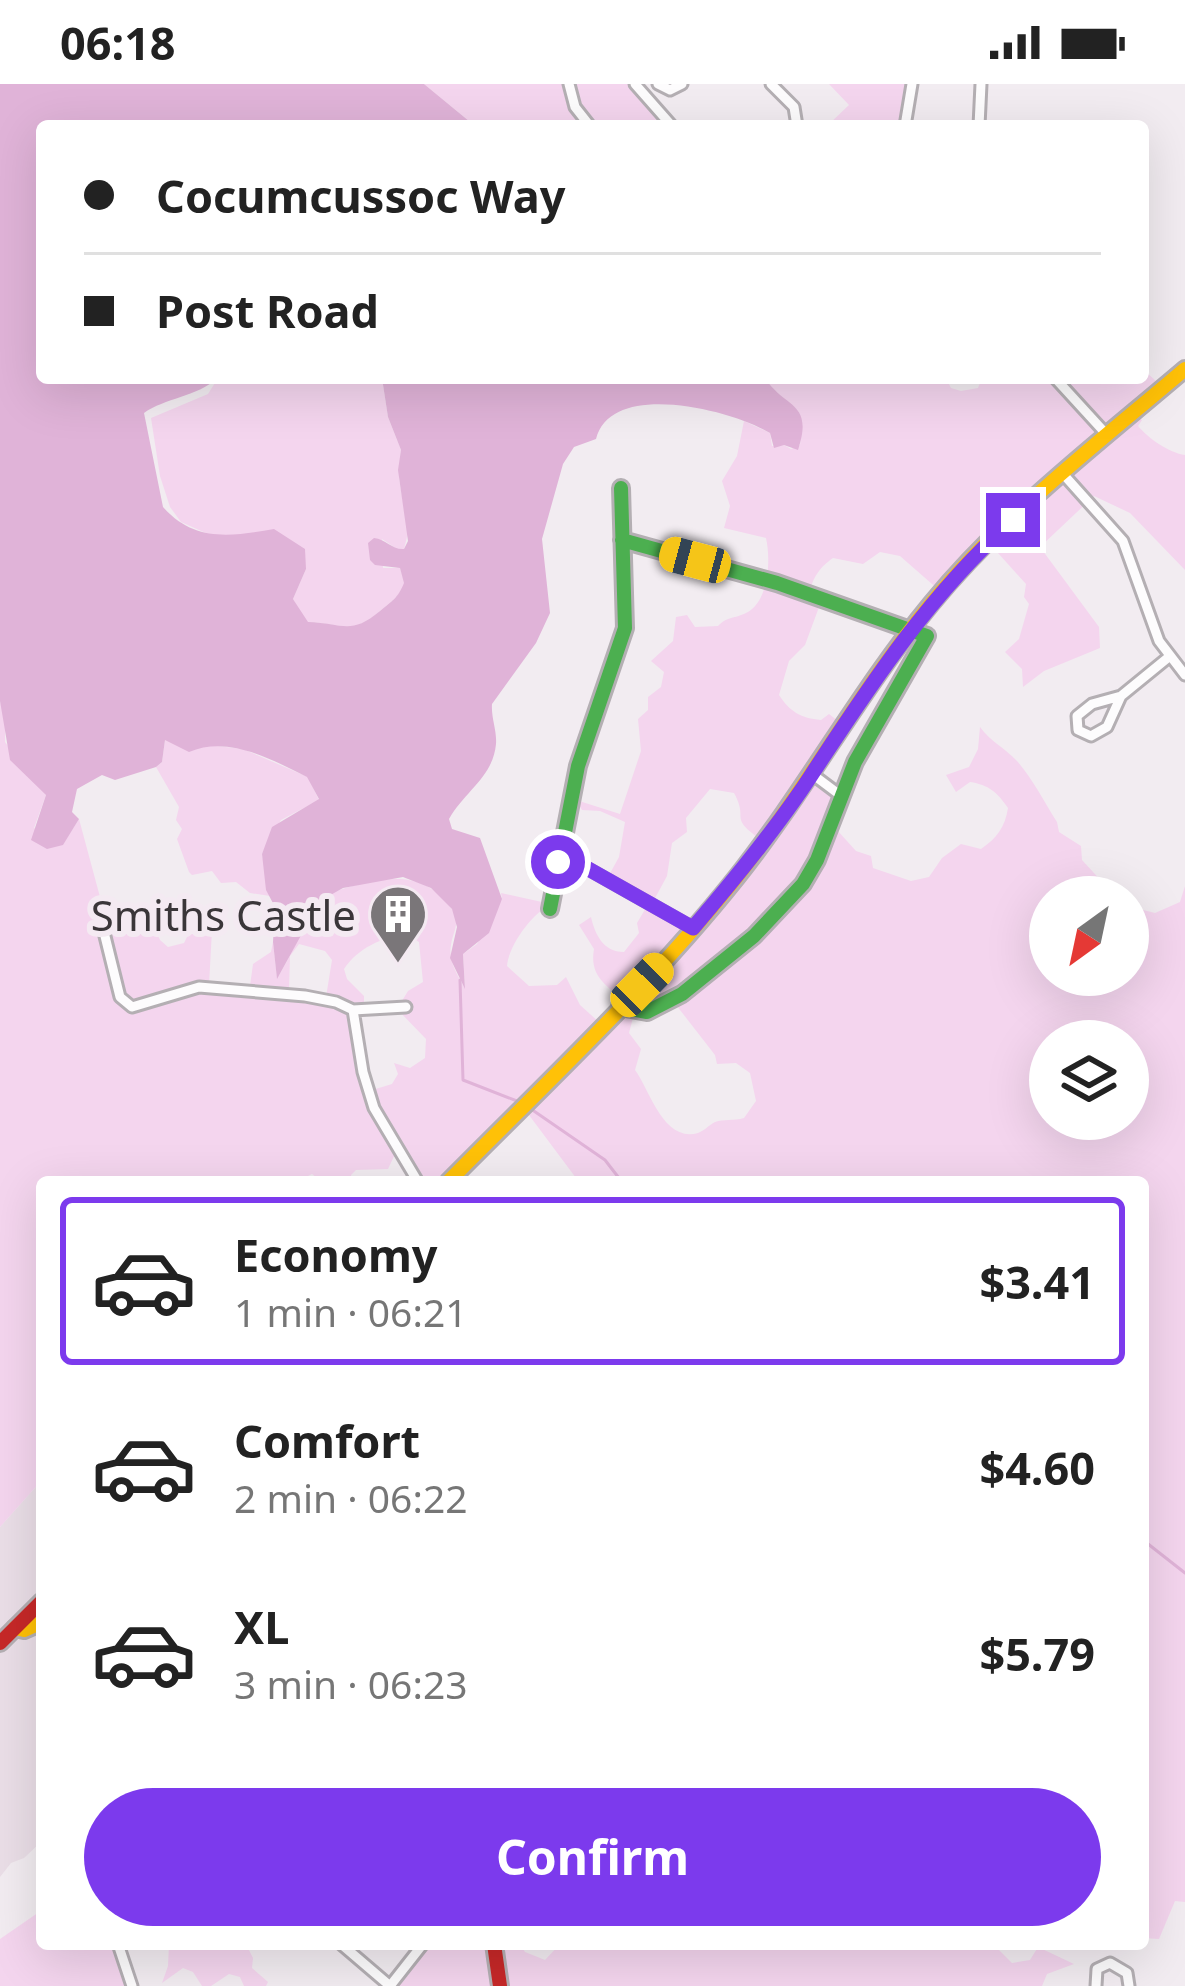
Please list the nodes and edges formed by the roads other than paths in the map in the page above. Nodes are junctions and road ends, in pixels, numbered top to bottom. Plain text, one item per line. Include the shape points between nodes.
1 (569, 84) edge
2 (635, 84) edge
3 (658, 84) edge
4 (682, 84) edge
5 (771, 84) edge
6 (912, 84) edge
7 (981, 84) edge
8 (584, 120) edge
9 (667, 120) edge
10 (796, 120) edge
11 (906, 120) edge
12 (979, 120) edge
13 (1185, 369) edge
14 (1060, 384) edge
15 (1108, 436) junction
16 (1064, 476) junction
17 (621, 488) dead end
18 (622, 540) junction
19 (910, 628) junction
20 (1170, 656) junction
21 (1185, 675) edge
22 (1121, 696) junction
23 (812, 774) junction
24 (840, 795) junction
25 (560, 853) junction
26 (550, 909) dead end
27 (99, 912) dead end
28 (693, 928) junction
29 (620, 1006) junction
30 (406, 1007) dead end
31 (353, 1010) junction
32 (414, 1176) edge
33 (454, 1176) edge
34 (36, 1606) edge
35 (36, 1625) edge
36 (15, 1628) junction
37 (0, 1643) edge
38 (120, 1950) edge
39 (348, 1950) edge
40 (418, 1950) edge
41 (495, 1950) edge
42 (132, 1986) edge
43 (390, 1986) edge
44 (500, 1986) edge
45 (1096, 1986) edge
46 (1129, 1986) edge

1 - 8 street
2 - 9 street
3 - 4 street
5 - 10 street
6 - 11 street
7 - 12 street
13 - 15 street
14 - 15 street
15 - 16 street
16 - 19 street via 982,548
16 - 20 street via 1123,542
17 - 18 street
18 - 19 street
18 - 25 street via 625,628 578,766
19 - 23 street
19 - 24 street via 927,636
20 - 21 street
20 - 22 street
22 - 22 street via 1084,710 1078,730 1098,734
23 - 24 street
23 - 28 street
24 - 29 street via 815,866 785,905 664,1005 642,1013
25 - 26 street
25 - 28 street
27 - 31 street via 128,1005 208,987 305,996
28 - 29 street
29 - 33 street
30 - 31 street
31 - 32 street via 374,1108
34 - 36 street
35 - 36 street
36 - 37 street
38 - 42 street
39 - 43 street
40 - 43 street
41 - 44 street
45 - 46 street via 1097,1969 1111,1963 1127,1973

